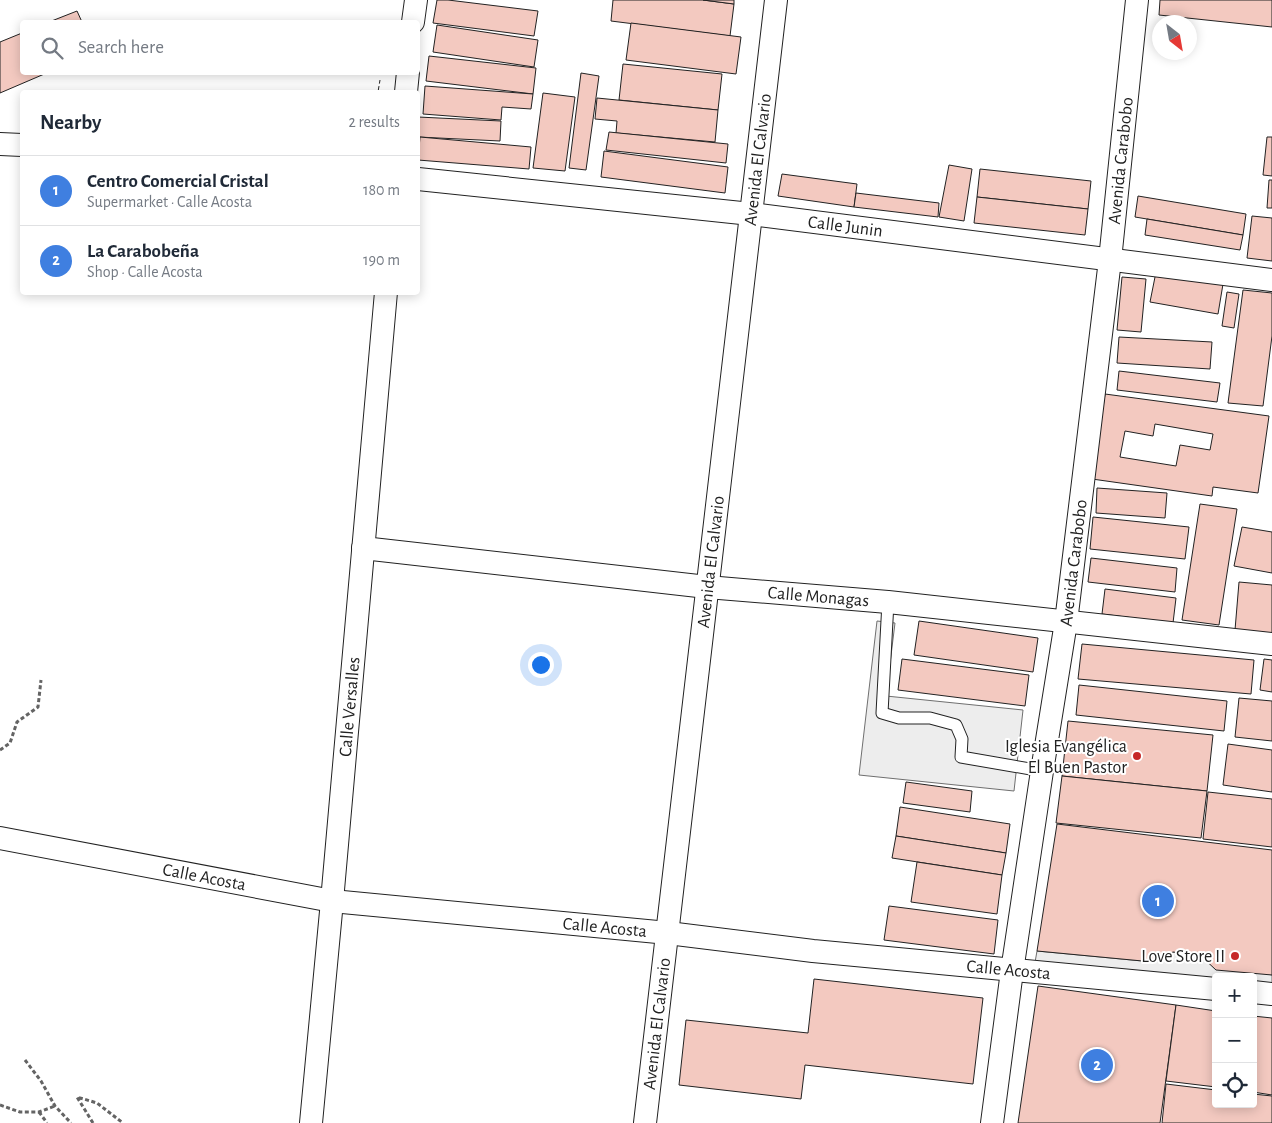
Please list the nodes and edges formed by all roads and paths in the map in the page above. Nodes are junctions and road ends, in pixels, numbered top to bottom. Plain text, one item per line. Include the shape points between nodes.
1 (416, 0) edge
2 (776, 0) edge
3 (1137, 0) edge
4 (413, 20) edge
5 (408, 75) edge
6 (406, 90) edge
7 (0, 144) edge
8 (20, 145) edge
9 (420, 179) edge
10 (751, 214) junction
11 (1110, 260) junction
12 (1272, 280) edge
13 (386, 295) edge
14 (363, 548) junction
15 (707, 587) junction
16 (888, 602) junction
17 (1066, 622) junction
18 (1272, 644) edge
19 (41, 680) dead end
20 (0, 750) edge
21 (1042, 771) junction
22 (0, 838) edge
23 (332, 901) junction
24 (668, 933) junction
25 (1012, 970) junction
26 (1212, 989) edge
27 (1257, 992) edge
28 (1272, 994) edge
29 (25, 1060) dead end
30 (0, 1105) edge
31 (55, 1106) junction
32 (39, 1112) junction
33 (47, 1123) edge
34 (71, 1123) edge
35 (93, 1123) edge
36 (123, 1123) edge
37 (311, 1123) edge
38 (645, 1123) edge
39 (992, 1123) edge

1 - 4 street
2 - 10 street, Avenida El Calvario
3 - 11 street, Avenida Carabobo
5 - 6 street
7 - 8 street
9 - 10 street, Calle Junin
10 - 11 street, Calle Junin
10 - 15 street, Avenida El Calvario
11 - 12 street, Calle Junin
11 - 17 street, Avenida Carabobo
13 - 14 street, Calle Versalles
14 - 15 street, Calle Monagas
14 - 23 street, Calle Versalles
15 - 16 street, Calle Monagas
15 - 24 street, Avenida El Calvario
16 - 17 street, Calle Monagas
16 - 21 lane via 882,713 899,718 930,718 956,725 962,739 961,757
17 - 18 street, Calle Monagas
17 - 21 street, Avenida Carabobo
19 - 20 path via 38,708 17,722 10,743
21 - 25 street, Avenida Carabobo
22 - 23 street, Calle Acosta
23 - 24 street, Calle Acosta
23 - 37 street, Calle Versalles
24 - 25 street, Calle Acosta
24 - 38 street, Avenida El Calvario
25 - 26 street, Calle Acosta
25 - 39 street, Avenida Carabobo
27 - 28 street
29 - 31 path
30 - 32 path via 20,1112
31 - 32 path
31 - 34 path
32 - 33 path
35 - 36 path via 77,1097 96,1103

